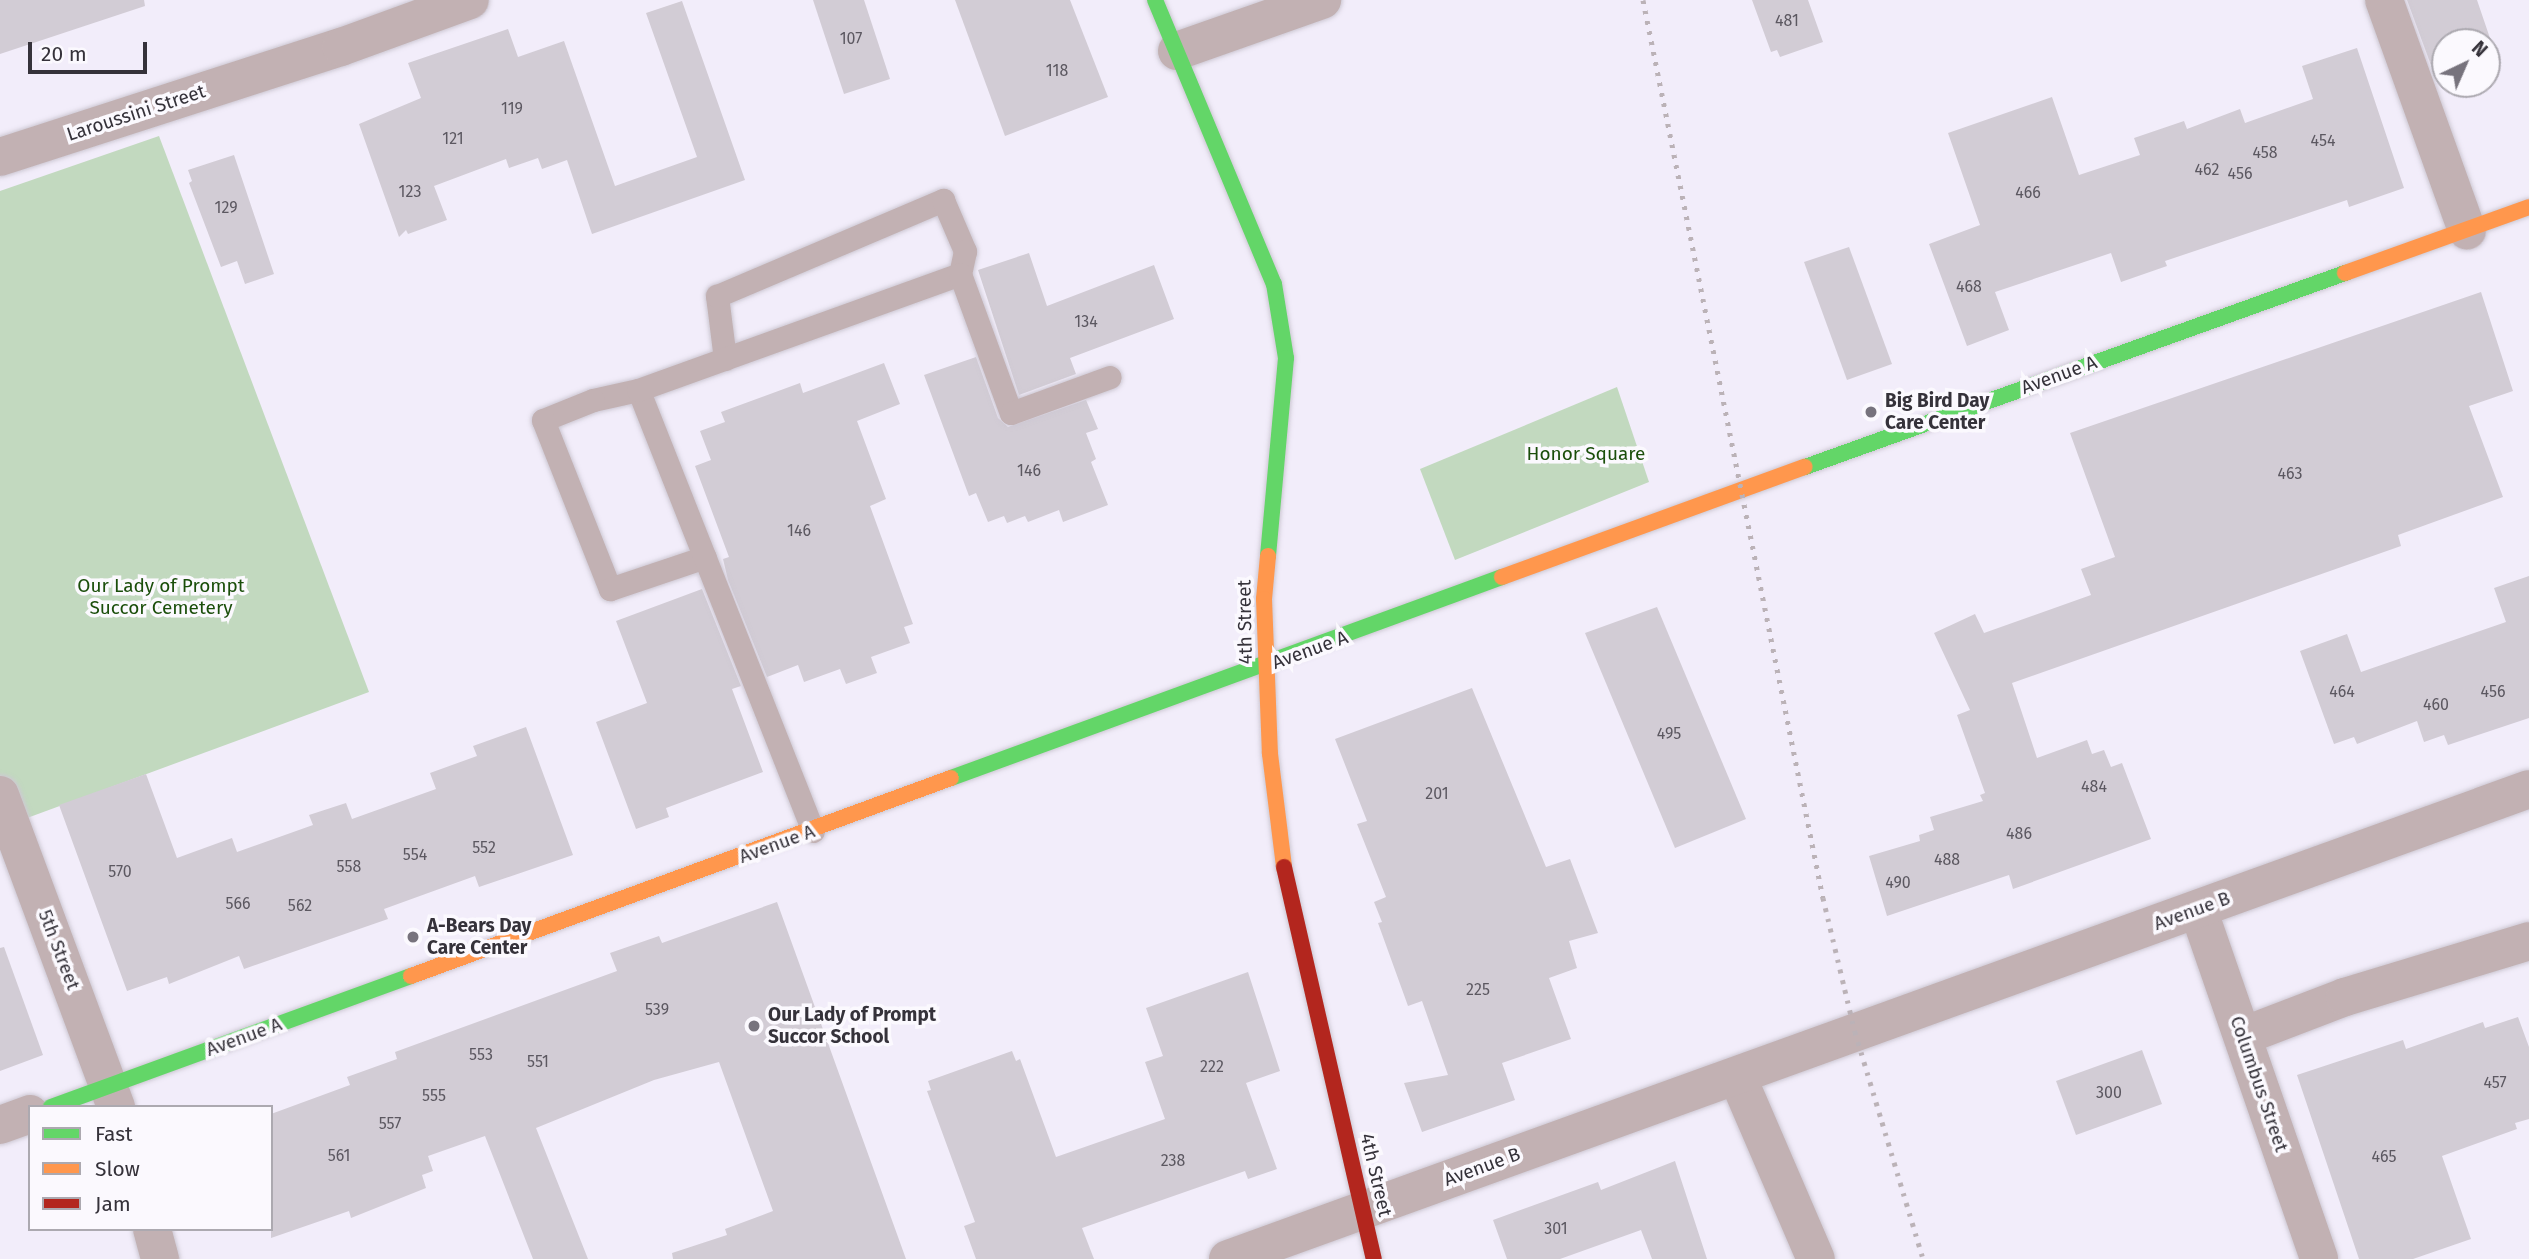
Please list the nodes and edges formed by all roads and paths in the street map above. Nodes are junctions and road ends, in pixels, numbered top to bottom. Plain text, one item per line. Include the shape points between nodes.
1 (470, 0) edge
2 (1155, 0) edge
3 (1322, 0) edge
4 (2384, 0) edge
5 (1177, 51) junction
6 (0, 157) edge
7 (2529, 207) edge
8 (2467, 230) junction
9 (960, 274) junction
10 (725, 359) junction
11 (1110, 377) dead end
12 (638, 390) junction
13 (705, 558) junction
14 (1266, 666) junction
15 (2529, 789) edge
16 (0, 795) edge
17 (813, 831) junction
18 (2199, 909) junction
19 (2529, 941) edge
20 (2243, 1036) junction
21 (1737, 1076) junction
22 (113, 1096) edge
23 (62, 1105) edge
24 (28, 1115) edge
25 (0, 1125) edge
26 (1363, 1210) junction
27 (153, 1231) edge
28 (160, 1259) edge
29 (1228, 1259) edge
30 (1374, 1259) edge
31 (1816, 1259) edge
32 (2319, 1259) edge

1 - 6 street, Laroussini Street via 341,47
2 - 5 street, 4th Street
3 - 5 street
4 - 8 street
5 - 14 street, 4th Street via 1274,284 1286,358 1281,448 1268,531
7 - 8 street, Avenue A
8 - 14 street, Avenue A via 1740,489
9 - 10 lane
9 - 10 lane via 965,251 943,200 717,296
9 - 11 lane via 1012,413
10 - 12 lane
12 - 13 lane
12 - 13 lane via 593,400 543,420 610,589
13 - 17 lane
14 - 17 street, Avenue A
14 - 26 street, 4th Street via 1270,754 1284,867
15 - 18 street, Avenue B
16 - 22 street, 5th Street
17 - 22 street, Avenue A
18 - 20 street, Columbus Street
18 - 21 street, Avenue B
19 - 20 street via 2345,997
20 - 32 street, Columbus Street
21 - 26 street, Avenue B
21 - 31 street
22 - 23 street, Avenue A
24 - 25 street
26 - 29 street, Avenue B
26 - 30 street, 4th Street
27 - 28 street

